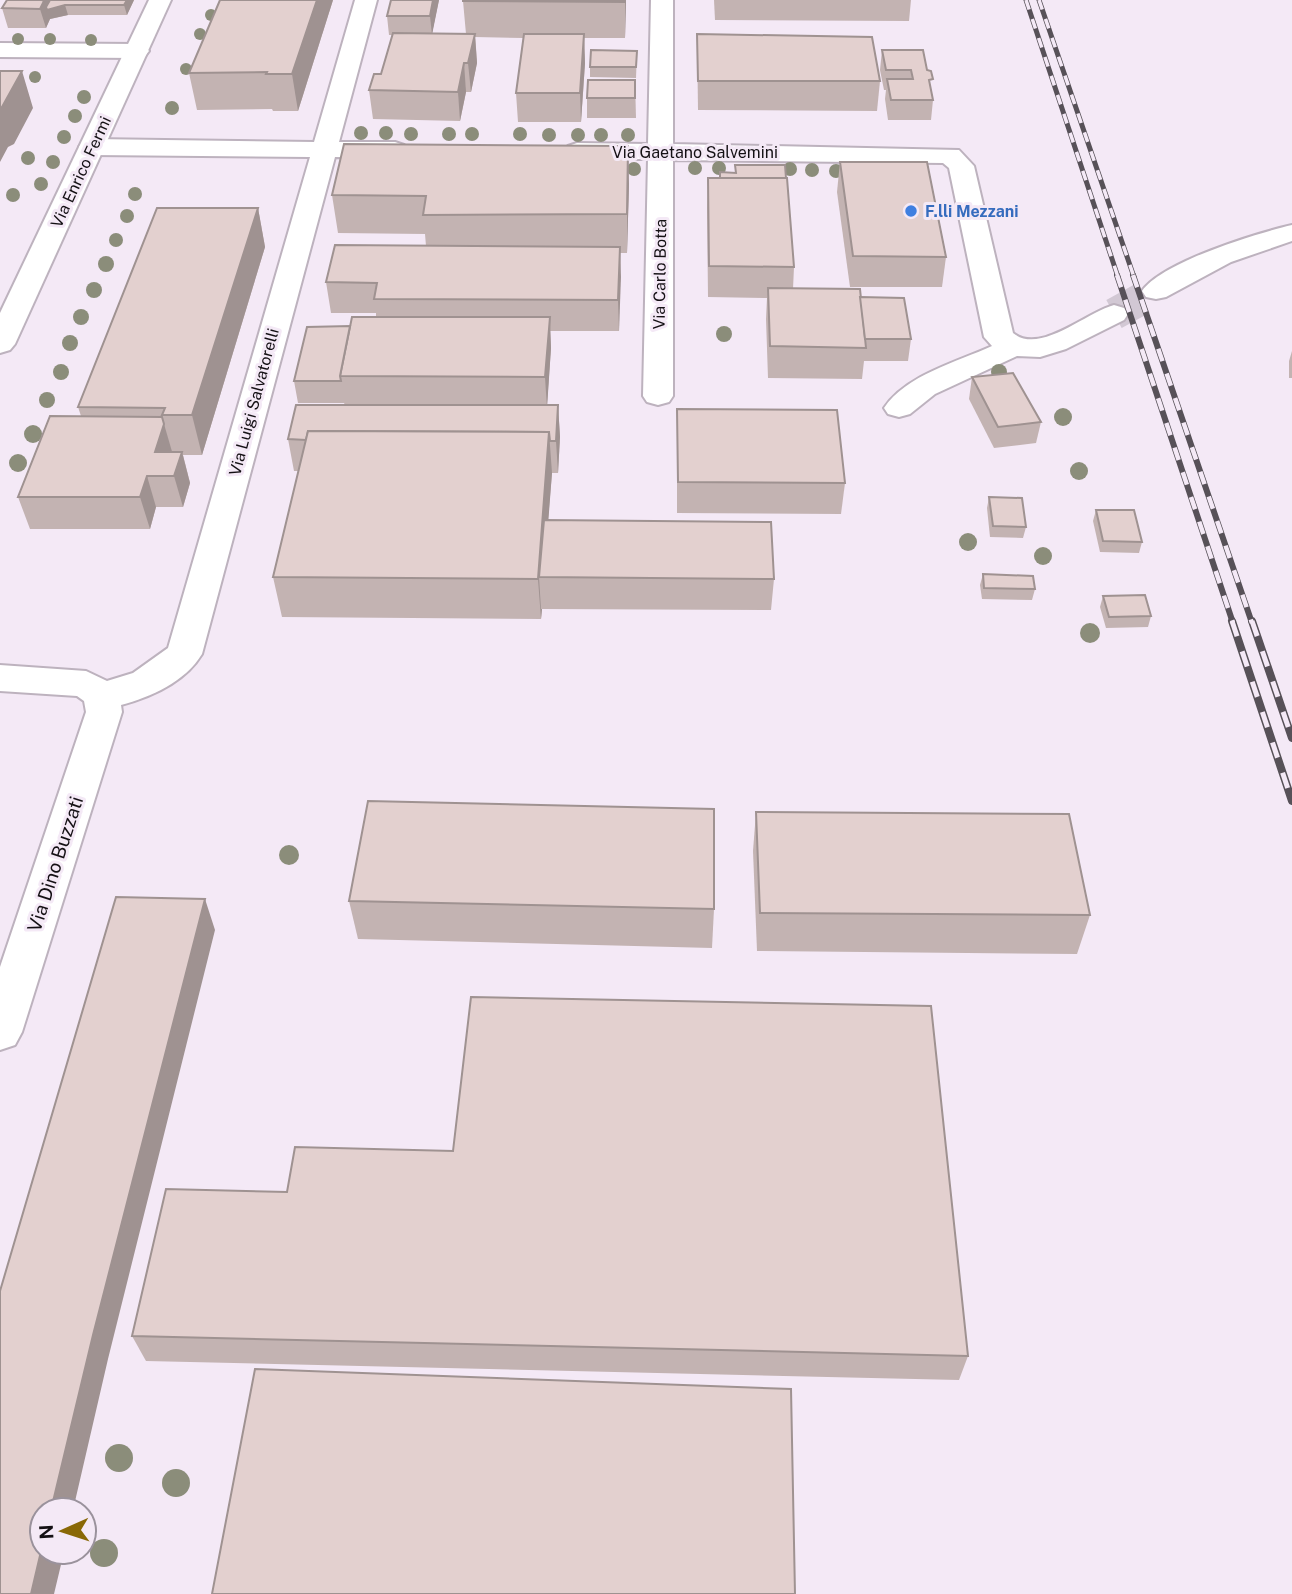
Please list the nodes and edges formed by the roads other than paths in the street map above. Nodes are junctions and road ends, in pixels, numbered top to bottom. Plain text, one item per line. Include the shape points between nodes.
1 (160, 0) edge
2 (366, 0) edge
3 (662, 0) edge
4 (0, 50) edge
5 (137, 51) junction
6 (92, 147) junction
7 (324, 149) junction
8 (419, 150) edge
9 (554, 151) edge
10 (662, 152) junction
11 (1292, 233) edge
12 (1156, 291) tunnel mouth
13 (1114, 314) tunnel mouth
14 (0, 344) edge
15 (1012, 348) junction
16 (658, 396) dead end
17 (899, 408) dead end
18 (0, 678) edge
19 (101, 695) junction
20 (0, 1032) edge

1 - 5 street, Via Enrico Fermi
2 - 7 street, Via Luigi Salvatorelli
3 - 10 street, Via Carlo Botta
4 - 5 street
5 - 6 street, Via Enrico Fermi
6 - 7 street
6 - 14 street, Via Enrico Fermi
7 - 8 street
7 - 19 street, Via Luigi Salvatorelli via 184,654 145,685
9 - 10 street, Via Gaetano Salvemini
10 - 15 street, Via Gaetano Salvemini via 944,153 959,161 999,337
10 - 16 street, Via Carlo Botta
11 - 12 street via 1222,254
13 - 15 street via 1044,348
15 - 17 street via 924,388
18 - 19 street via 79,683
19 - 20 street, Via Dino Buzzati via 102,722

